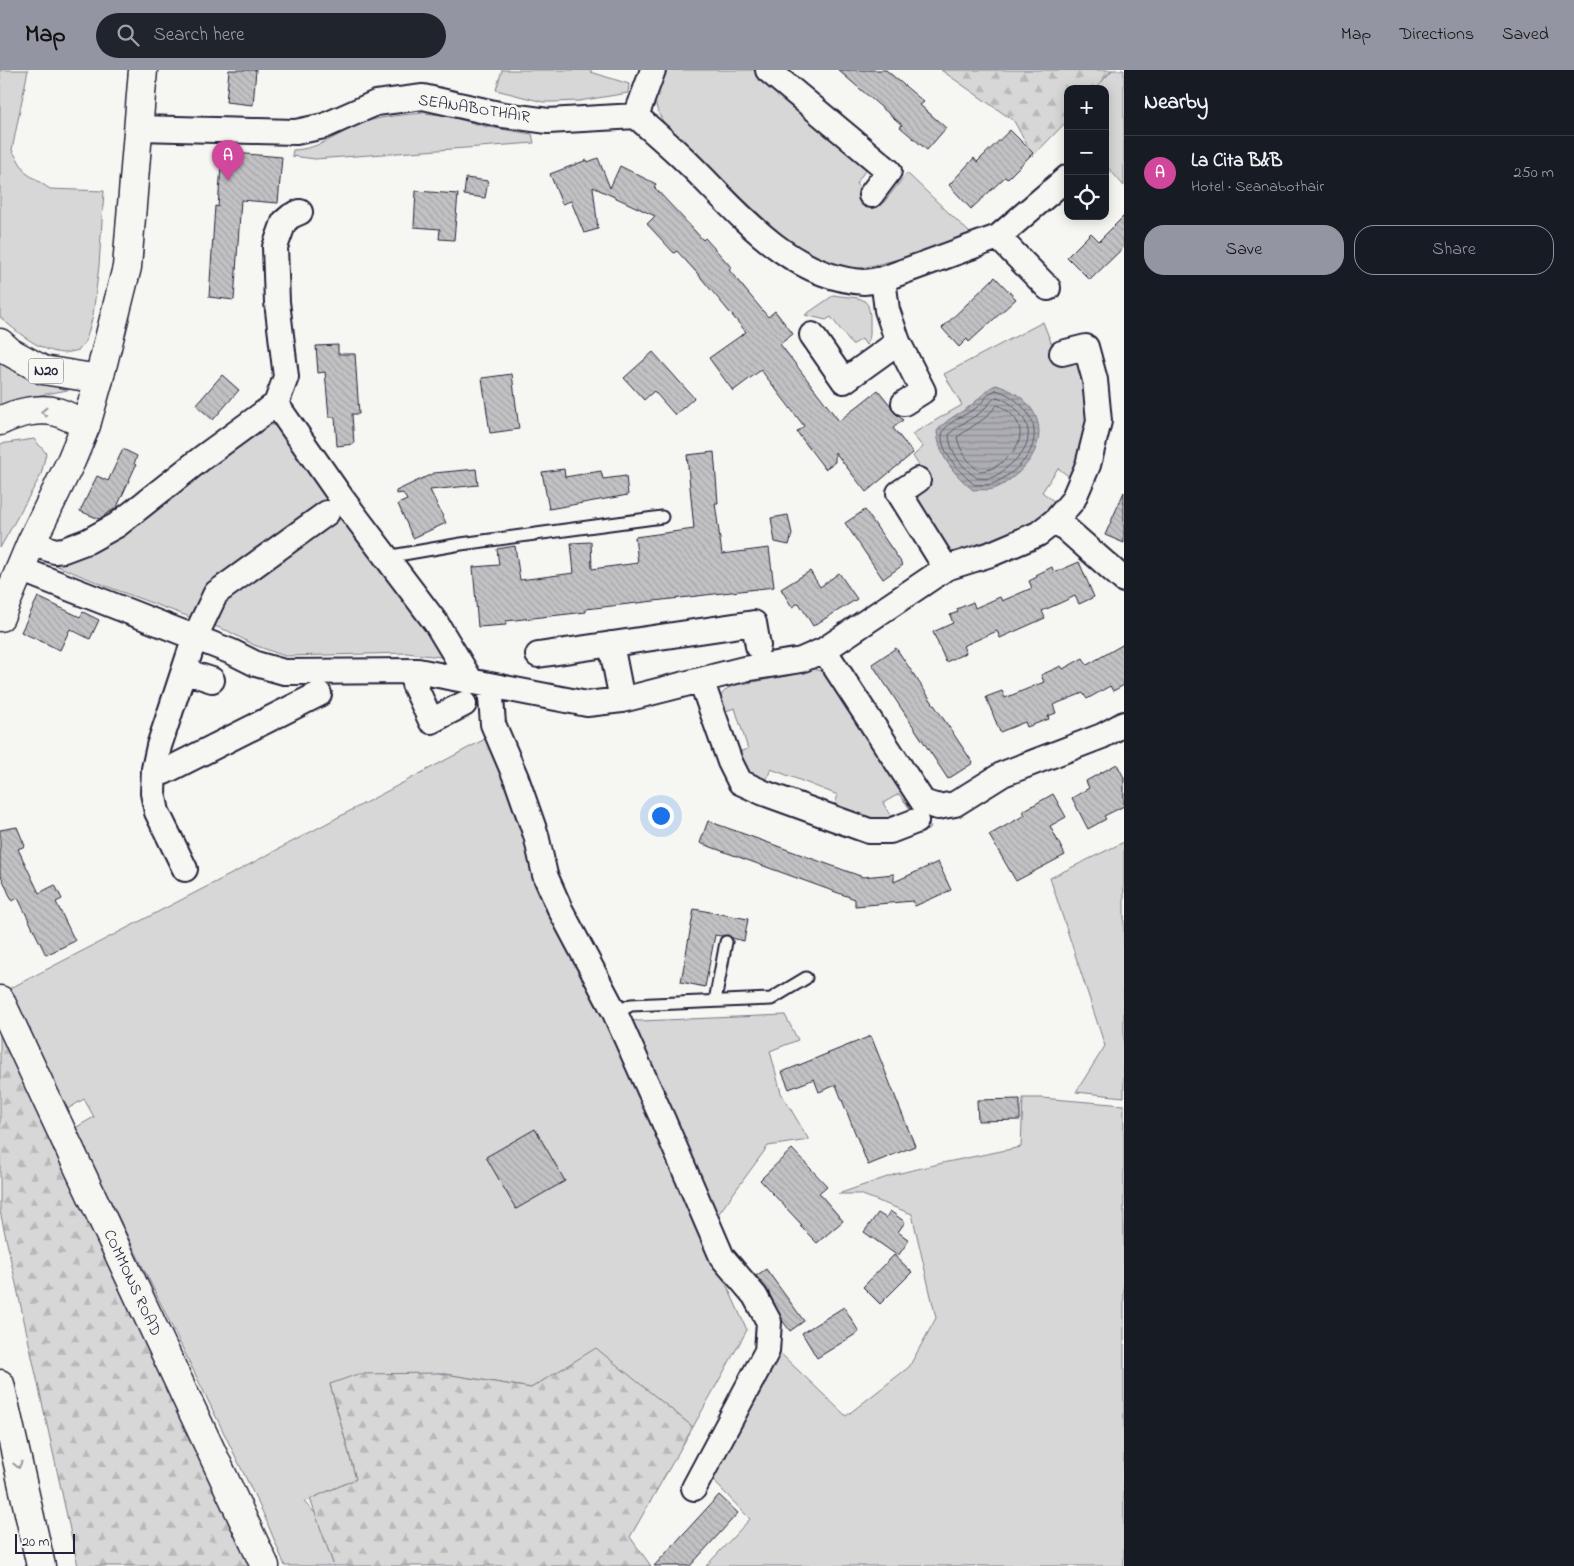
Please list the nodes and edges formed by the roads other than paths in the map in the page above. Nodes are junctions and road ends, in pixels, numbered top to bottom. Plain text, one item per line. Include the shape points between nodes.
1 (143, 70) edge
2 (653, 70) edge
3 (768, 70) edge
4 (636, 116) junction
5 (139, 128) junction
6 (1064, 180) edge
7 (871, 195) dead end
8 (300, 212) dead end
9 (998, 237) junction
10 (883, 279) junction
11 (1048, 288) dead end
12 (812, 335) dead end
13 (898, 342) junction
14 (0, 343) edge
15 (1062, 353) dead end
16 (99, 379) junction
17 (904, 403) dead end
18 (276, 404) junction
19 (0, 421) edge
20 (86, 425) junction
21 (918, 480) dead end
22 (327, 513) dead end
23 (662, 517) dead end
24 (1056, 520) junction
25 (31, 543) junction
26 (386, 557) junction
27 (946, 568) junction
28 (20, 569) junction
29 (1124, 580) edge
30 (0, 617) edge
31 (195, 637) junction
32 (611, 644) junction
33 (758, 646) dead end
34 (824, 650) junction
35 (538, 655) dead end
36 (184, 671) junction
37 (414, 671) junction
38 (212, 680) dead end
39 (701, 680) junction
40 (480, 683) junction
41 (319, 694) dead end
42 (622, 700) junction
43 (464, 704) dead end
44 (1124, 724) edge
45 (154, 769) junction
46 (916, 821) dead end
47 (186, 869) dead end
48 (726, 942) dead end
49 (806, 978) dead end
50 (0, 1000) edge
51 (715, 1001) junction
52 (615, 1012) junction
53 (0, 1384) edge
54 (694, 1488) dead end
55 (41, 1566) edge
56 (265, 1566) edge

1 - 5 main road
2 - 4 street
3 - 7 street via 889,171
4 - 5 street, SEANABOTHAIR via 548,121 423,97 376,103 324,126 296,132
4 - 10 street via 788,255 824,274 865,282
5 - 16 main road via 127,267
6 - 9 street
8 - 18 street via 284,222 275,248 277,302 286,377
9 - 10 street
9 - 11 street
10 - 13 street via 887,310
12 - 13 street via 844,381
13 - 17 street via 923,391
14 - 16 main road, N20 via 43,370
15 - 24 street via 1086,346 1095,380 1099,421 1088,465 1072,500
16 - 20 main road
18 - 25 street via 117,525 64,550 54,551
18 - 26 street
20 -> 19 main road via 48,411 21,413
20 - 25 main road
21 - 27 street via 899,493
22 - 31 street via 216,592
23 - 26 lane
24 - 27 street via 1038,534
24 - 29 street
25 - 28 main road
26 - 40 street
27 - 34 street
28 - 30 main road
28 - 31 street
31 - 36 street
31 - 37 street via 256,664 284,672
32 - 33 street via 754,623
32 - 35 street
32 - 42 street
34 - 39 street via 801,660
34 - 44 street via 923,802 938,807 955,804 1003,774 1102,736
36 - 38 street
36 - 45 street via 158,746
37 - 40 street
37 - 43 street via 414,684 431,721
39 - 42 street
39 - 46 street via 740,782 869,830 890,831
40 - 42 street via 587,704
40 - 52 street via 536,835 545,876
41 - 45 street via 164,772
45 - 47 street via 153,793 157,812
48 - 51 lane
49 - 51 lane via 771,999
50 - 56 main road, COMMONS ROAD
51 - 52 lane via 630,1005
52 - 54 street via 722,1257 755,1296 769,1322 767,1351
53 -> 55 main road

